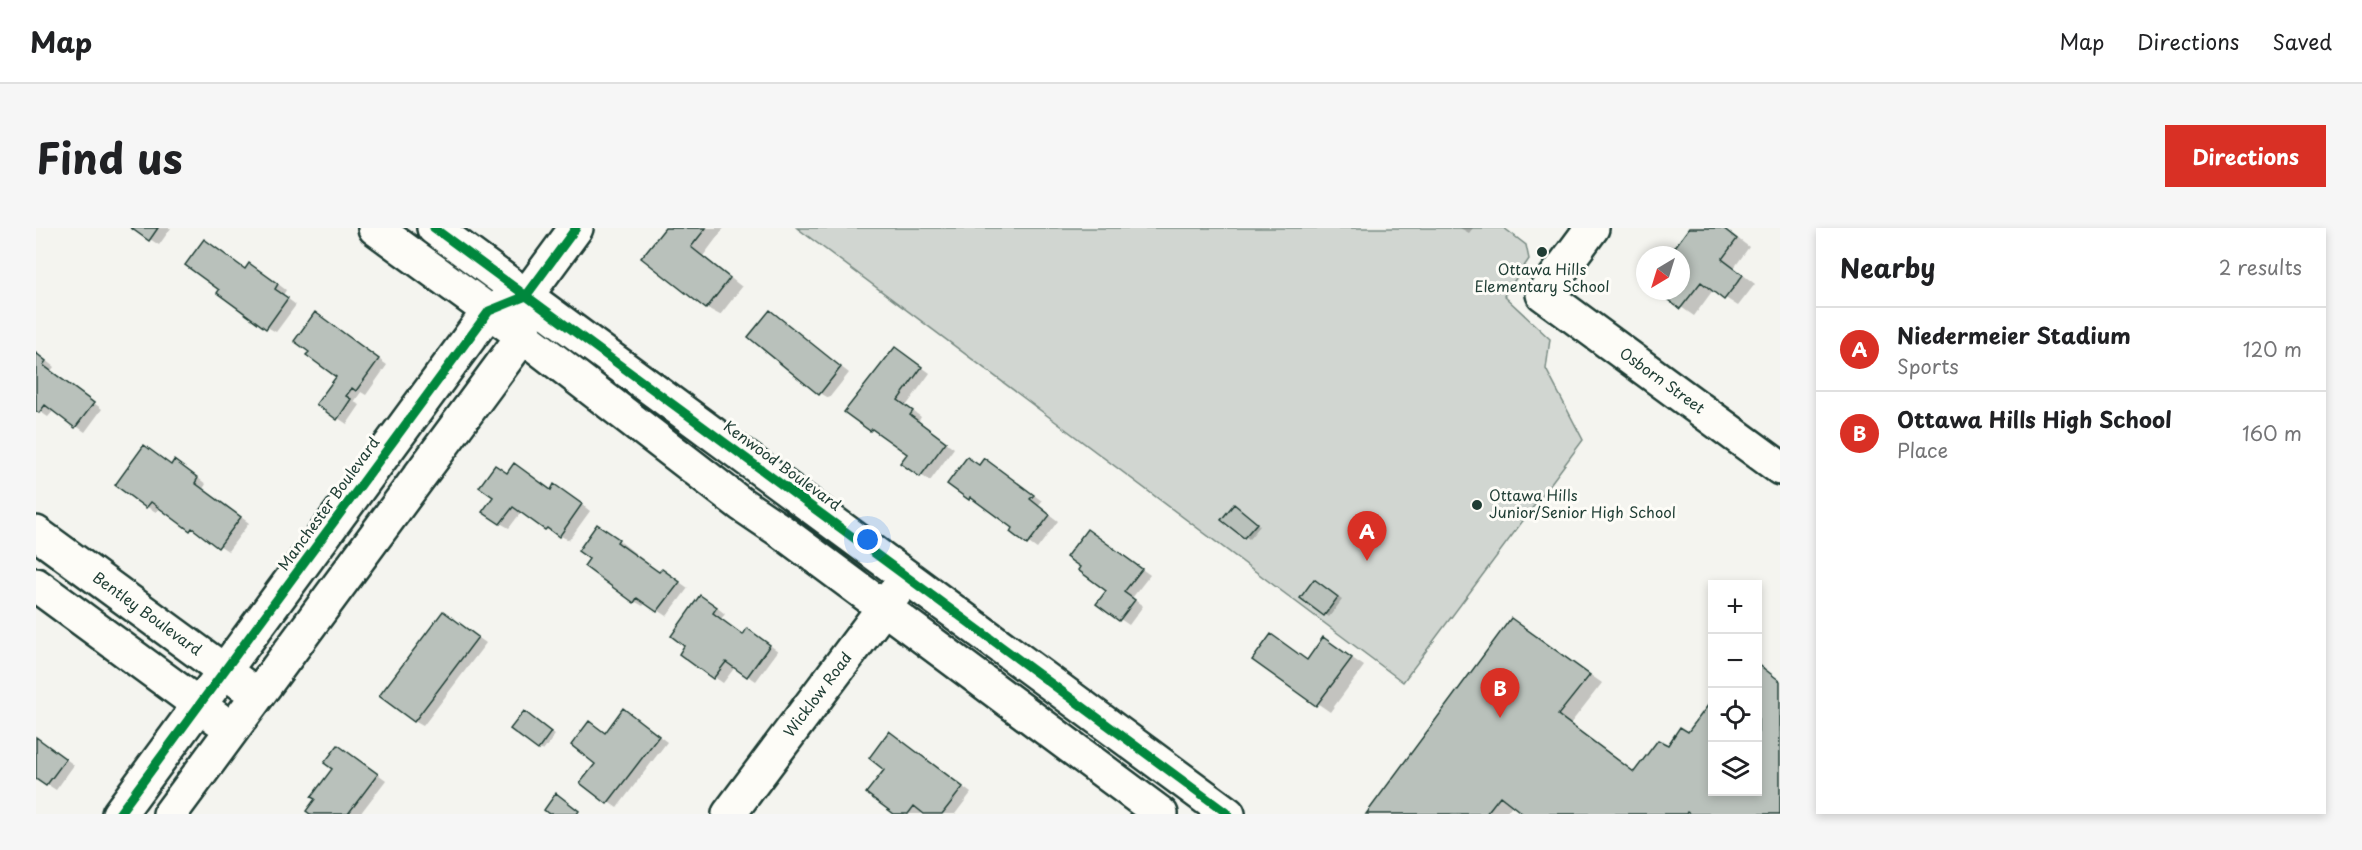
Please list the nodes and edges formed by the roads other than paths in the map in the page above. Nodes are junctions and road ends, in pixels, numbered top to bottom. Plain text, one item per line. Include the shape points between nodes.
1 (375, 228) edge
2 (434, 228) edge
3 (576, 228) edge
4 (1592, 228) edge
5 (526, 296) junction
6 (489, 311) junction
7 (523, 336) junction
8 (1780, 468) edge
9 (36, 532) edge
10 (906, 576) junction
11 (36, 585) edge
12 (884, 608) junction
13 (225, 672) junction
14 (258, 696) junction
15 (200, 705) junction
16 (232, 730) junction
17 (119, 814) edge
18 (170, 814) edge
19 (729, 814) edge
20 (1161, 814) edge
21 (1228, 814) edge

1 - 6 street
2 - 5 street, Kenwood Boulevard
3 - 5 street
4 - 8 street, Osborn Street via 1544,294
5 - 6 street
5 - 7 street
5 - 10 street, Kenwood Boulevard
6 - 7 street
6 - 13 street, Manchester Boulevard
7 - 12 street
7 - 14 street
9 - 13 street, Bentley Boulevard
10 - 12 street, Wicklow Road
10 - 21 street, Kenwood Boulevard
11 - 15 street
12 - 19 street, Wicklow Road
12 - 20 street
13 - 14 street, Bentley Boulevard
13 - 15 street, Manchester Boulevard
14 - 16 street
15 - 16 street
15 - 17 street, Manchester Boulevard
16 - 18 street

